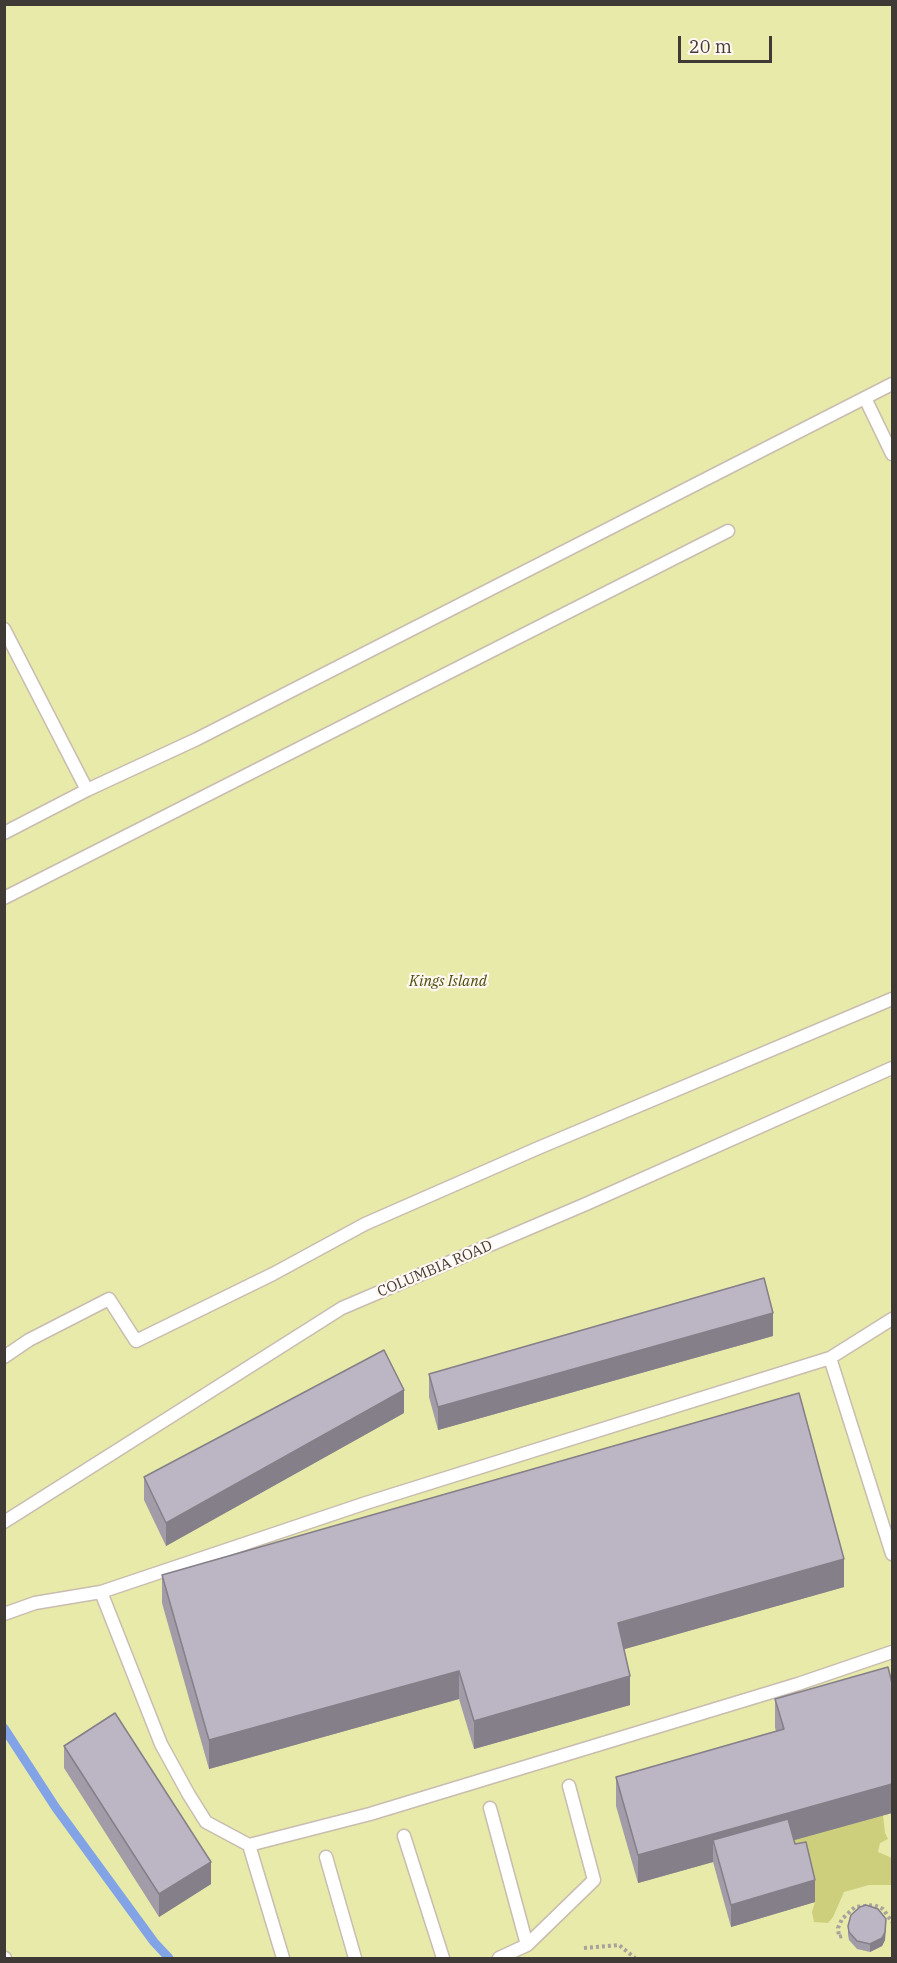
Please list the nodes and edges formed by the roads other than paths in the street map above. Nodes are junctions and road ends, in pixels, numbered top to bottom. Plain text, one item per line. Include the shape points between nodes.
1 (892, 384) edge
2 (865, 398) junction
3 (892, 454) edge
4 (728, 531) dead end
5 (4, 629) edge
6 (87, 790) junction
7 (4, 833) edge
8 (4, 898) edge
9 (892, 999) edge
10 (892, 1068) edge
11 (892, 1319) edge
12 (4, 1357) edge
13 (830, 1358) junction
14 (4, 1522) edge
15 (892, 1554) edge
16 (101, 1592) junction
17 (4, 1614) edge
18 (892, 1652) edge
19 (569, 1786) dead end
20 (490, 1808) dead end
21 (405, 1836) dead end
22 (249, 1845) junction
23 (326, 1857) dead end
24 (527, 1945) junction
25 (283, 1959) edge
26 (356, 1959) edge
27 (442, 1959) edge
28 (499, 1959) edge

1 - 2 lane
2 - 3 lane
2 - 6 lane via 197,739
4 - 8 lane
5 - 6 lane
6 - 7 lane
9 - 12 lane via 365,1224 136,1341 108,1299
10 - 14 lane, COLUMBIA ROAD via 342,1308
11 - 13 lane
13 - 15 lane
13 - 16 lane via 366,1503
16 - 17 lane via 35,1603
16 - 22 lane via 161,1744 189,1795 206,1822
18 - 22 lane via 370,1814
19 - 24 lane via 594,1880
20 - 24 lane
21 - 27 lane
22 - 25 lane
23 - 26 lane
24 - 28 lane

